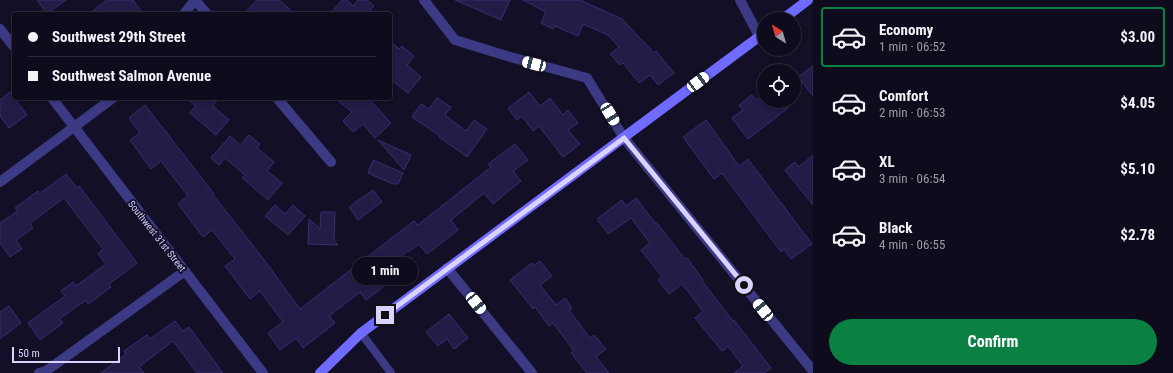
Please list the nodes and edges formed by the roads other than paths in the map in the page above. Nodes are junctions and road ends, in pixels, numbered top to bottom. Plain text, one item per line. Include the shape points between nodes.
1 (195, 0) edge
2 (424, 0) edge
3 (740, 0) edge
4 (808, 0) edge
5 (186, 12) edge
6 (204, 12) edge
7 (792, 12) edge
8 (757, 26) edge
9 (0, 28) edge
10 (757, 38) edge
11 (12, 44) edge
12 (54, 100) edge
13 (110, 100) edge
14 (279, 100) edge
15 (74, 127) junction
16 (624, 138) junction
17 (331, 162) dead end
18 (0, 182) edge
19 (447, 268) junction
20 (185, 271) junction
21 (361, 333) junction
22 (813, 371) edge
23 (39, 373) edge
24 (263, 373) edge
25 (320, 373) edge
26 (391, 373) edge
27 (532, 373) edge

1 - 5 street
1 - 6 street
2 - 16 street via 455,40 587,78
3 - 8 street
4 - 7 street
9 - 11 street
10 - 16 street
12 - 15 street, Southwest 31st Street
13 - 15 street
14 - 17 street
15 - 18 street
15 - 20 street, Southwest 31st Street
16 - 19 street
16 - 22 street
19 - 21 street
19 - 27 street
20 - 23 street via 46,371
20 - 24 street, Southwest 31st Street
21 - 25 street
21 - 26 lane

